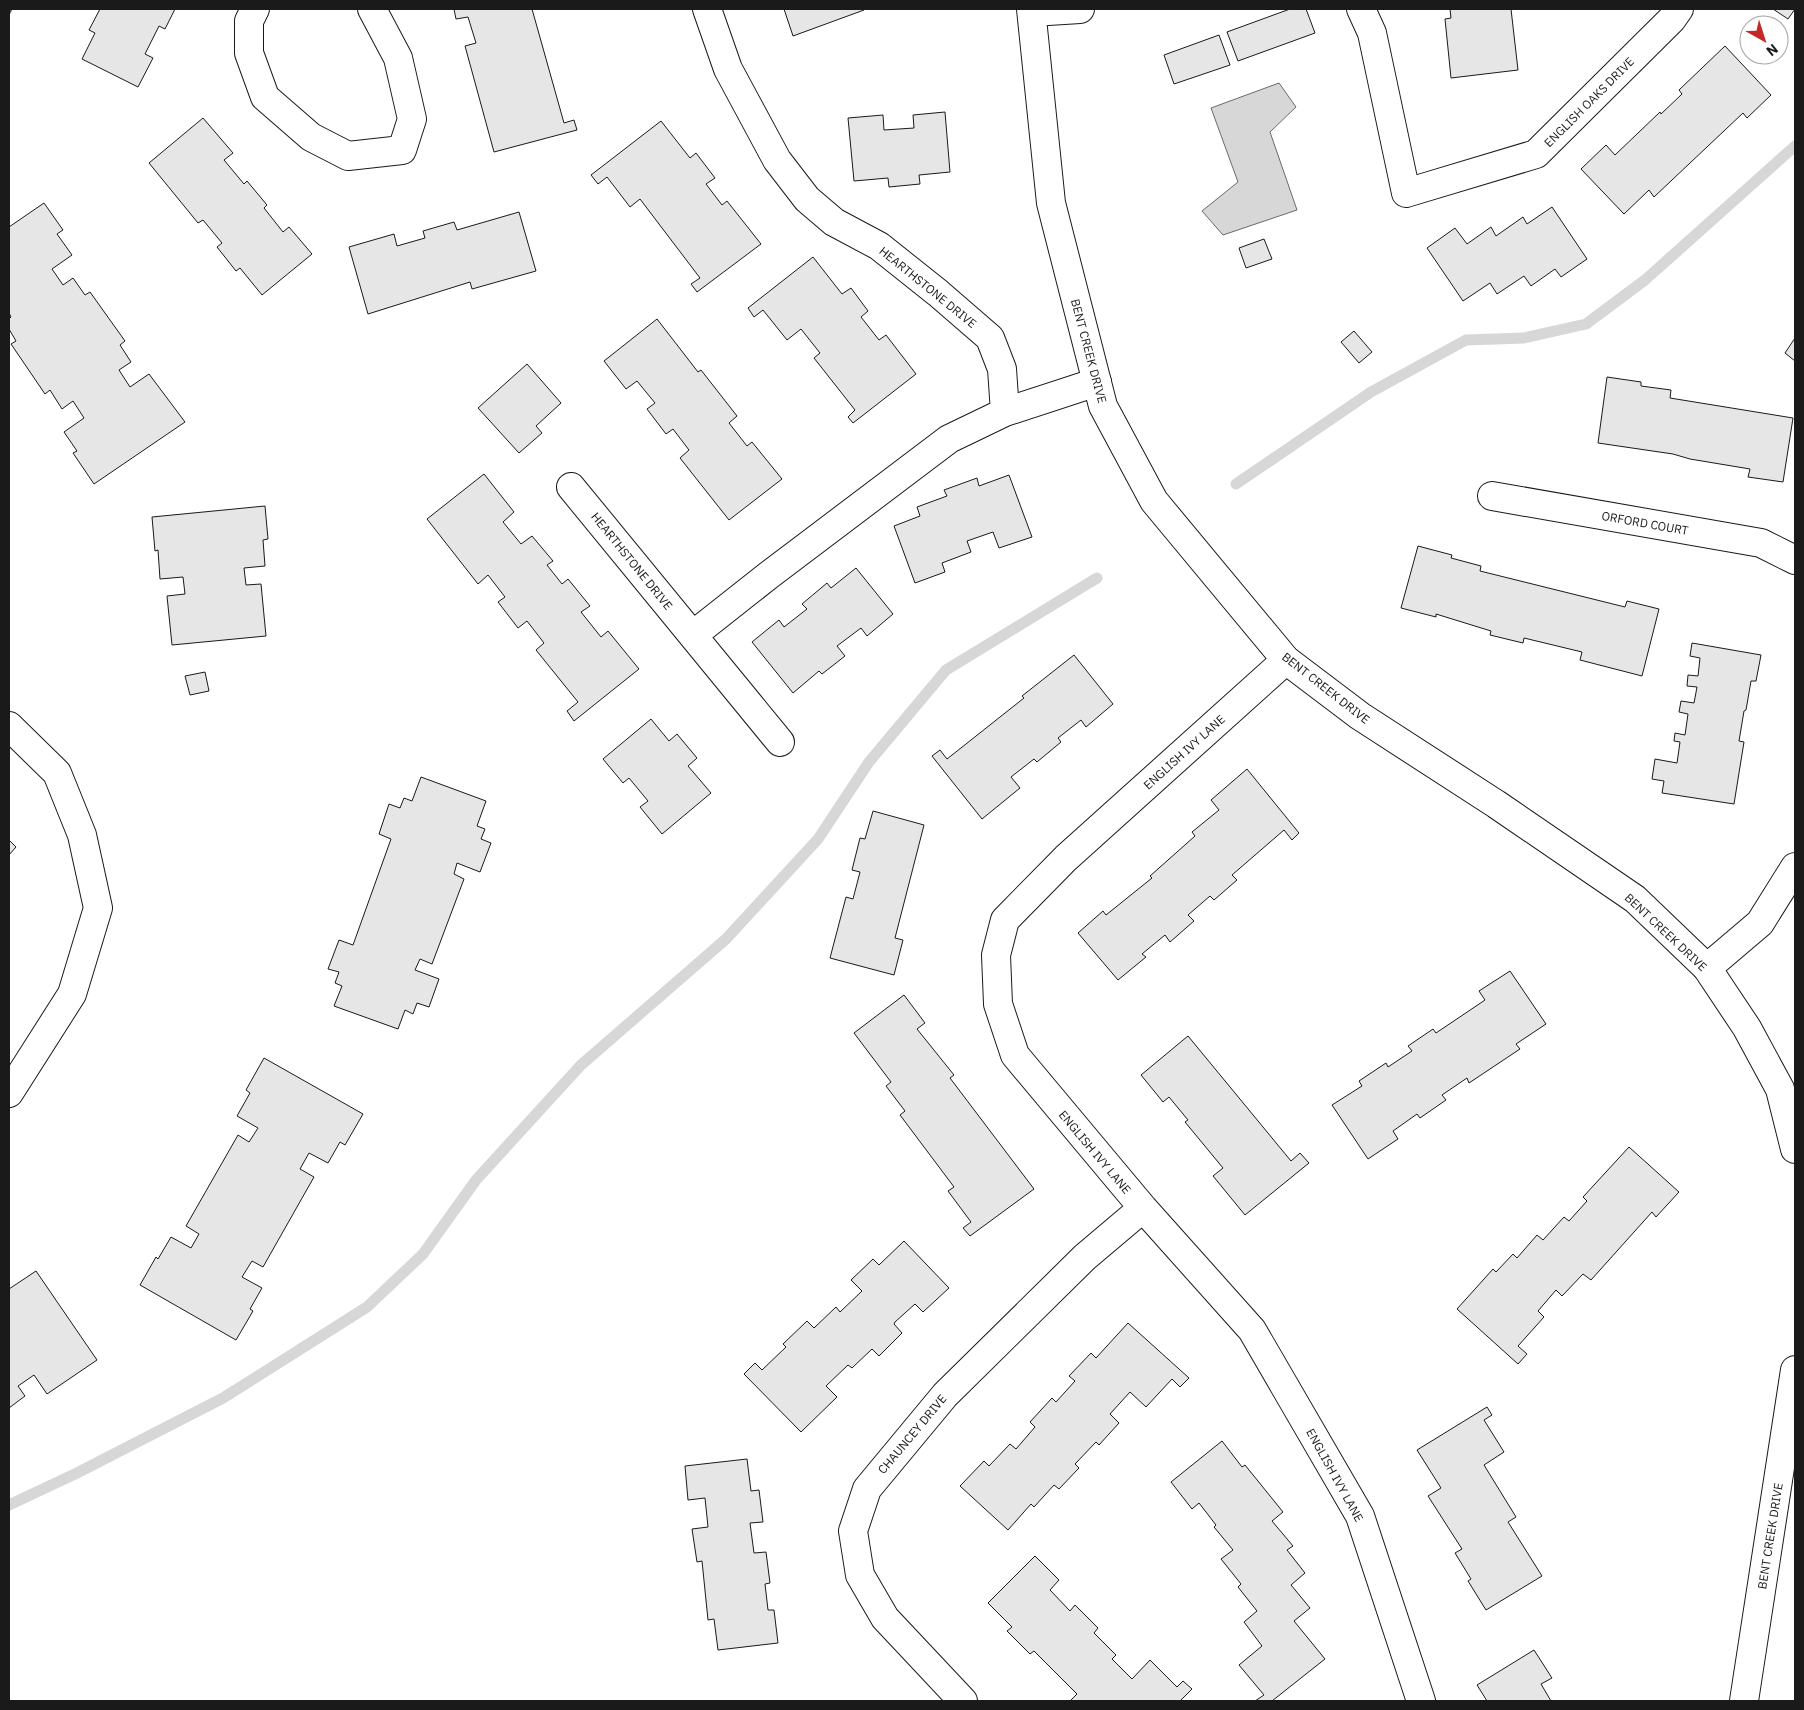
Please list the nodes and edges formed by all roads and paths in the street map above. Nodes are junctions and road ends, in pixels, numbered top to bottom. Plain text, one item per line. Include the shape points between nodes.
1 (11, 9) edge
2 (255, 9) edge
3 (372, 9) edge
4 (706, 9) edge
5 (1080, 9) edge
6 (1361, 9) edge
7 (1679, 9) edge
8 (1032, 10) edge
9 (9, 13) edge
10 (1097, 382) junction
11 (1005, 412) junction
12 (571, 487) dead end
13 (1492, 496) dead end
14 (1795, 560) edge
15 (693, 635) junction
16 (1286, 660) junction
17 (9, 726) edge
18 (780, 742) dead end
19 (1795, 867) edge
20 (1707, 968) junction
21 (9, 1094) edge
22 (1795, 1149) edge
23 (1143, 1208) junction
24 (1795, 1370) edge
25 (963, 1701) edge
26 (1421, 1701) edge
27 (1744, 1701) edge

1 - 9 path
2 - 3 street via 249,21 249,53 265,97 311,137 348,156 402,150 412,119 398,58
4 - 11 street, HEARTHSTONE DRIVE via 728,69 778,160 807,199 834,222 879,246 990,338 1002,369
5 - 8 street
6 - 7 street, ENGLISH OAKS DRIVE via 1372,33 1406,193 1536,154
8 - 10 street, BENT CREEK DRIVE via 1051,203
10 - 11 street
10 - 16 street, BENT CREEK DRIVE via 1103,406 1154,501
11 - 15 street via 949,439
12 - 15 street, HEARTHSTONE DRIVE
13 - 14 street, ORFORD COURT via 1761,543
15 - 18 street, HEARTHSTONE DRIVE
16 - 20 street, BENT CREEK DRIVE via 1360,716 1635,899
16 - 23 street, ENGLISH IVY LANE via 1066,858 1005,920 996,955 998,1004 1015,1055
17 - 21 street via 57,773 82,835 98,908 72,994
19 - 20 street via 1760,923
20 - 22 street, BENT CREEK DRIVE via 1747,1028 1780,1089
23 - 25 street, CHAUNCEY DRIVE via 1085,1258 945,1395 867,1489 853,1531 860,1575 885,1618
23 - 26 street, ENGLISH IVY LANE via 1252,1330 1360,1516
24 - 27 street, BENT CREEK DRIVE

